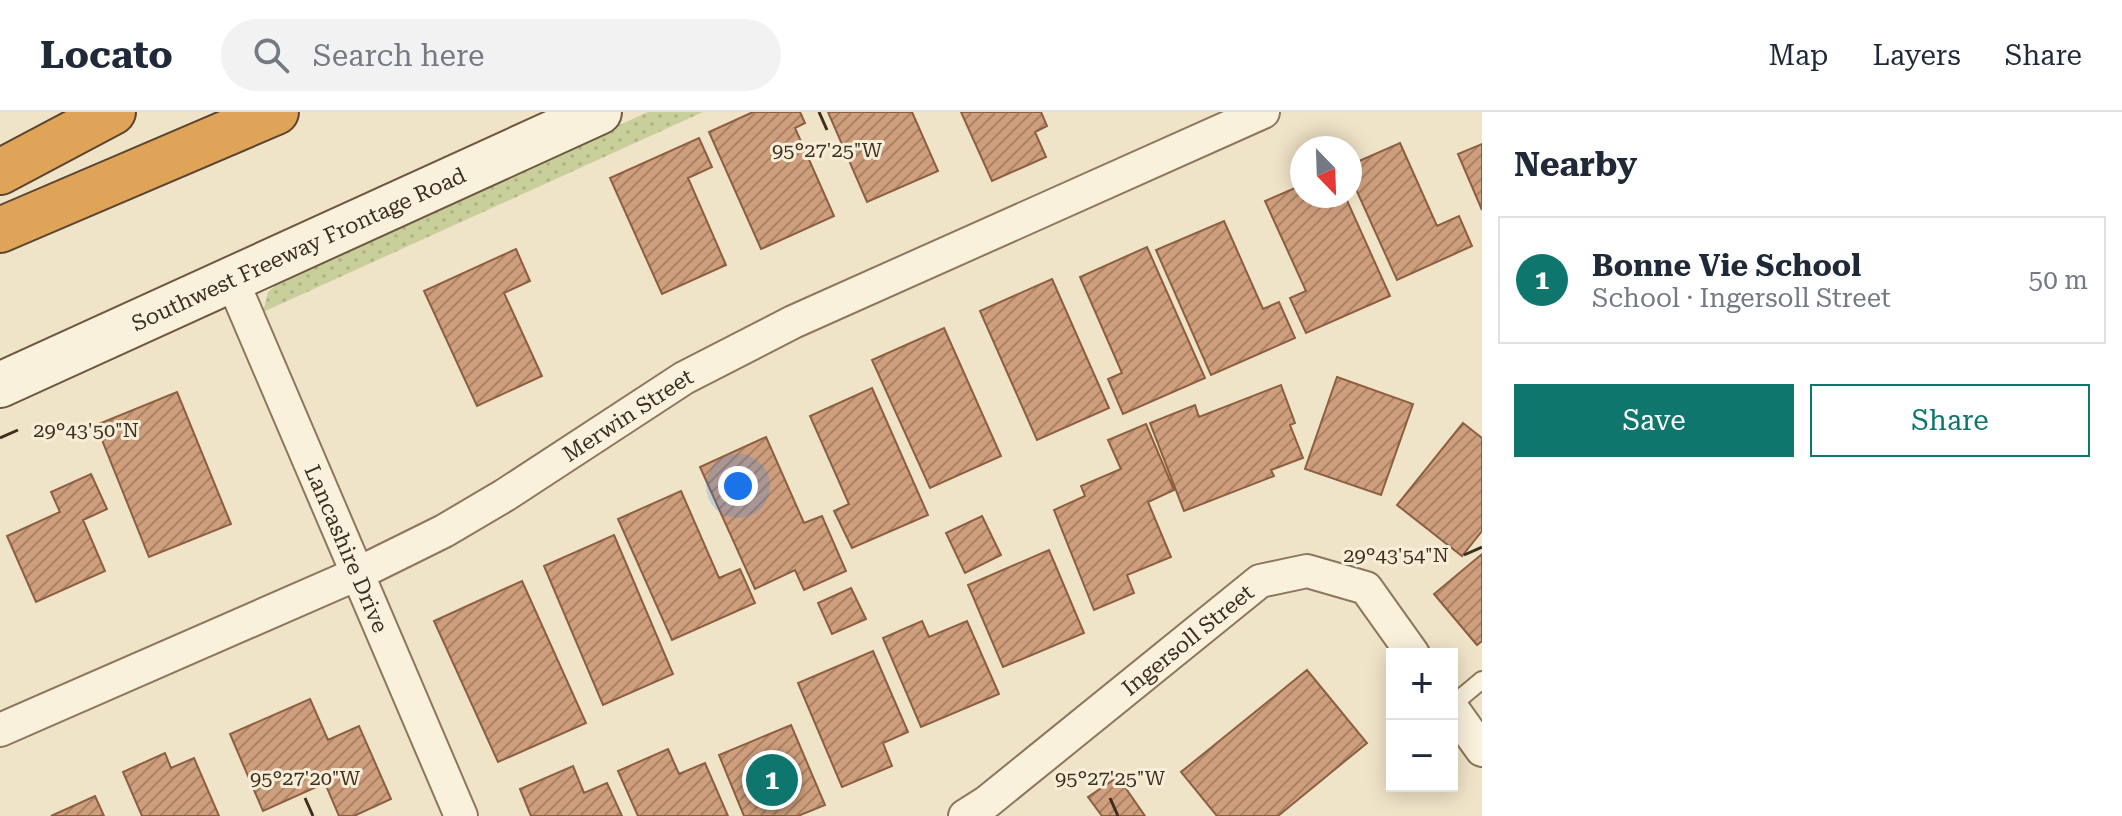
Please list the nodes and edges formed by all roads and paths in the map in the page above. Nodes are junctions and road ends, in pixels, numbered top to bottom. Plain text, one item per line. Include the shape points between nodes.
1 (113, 112) edge
2 (276, 112) edge
3 (599, 112) edge
4 (1263, 112) edge
5 (0, 172) edge
6 (0, 230) edge
7 (232, 280) junction
8 (0, 385) edge
9 (357, 574) junction
10 (1409, 648) edge
11 (1482, 680) edge
12 (1458, 702) edge
13 (1458, 716) edge
14 (0, 730) edge
15 (1482, 750) edge
16 (461, 816) edge
17 (965, 816) edge

1 - 5 highway
2 - 6 highway
3 - 7 main road, Southwest Freeway Frontage Road
4 - 9 street, Merwin Street via 793,322 684,378 444,531
7 - 8 main road, Southwest Freeway Frontage Road
7 - 9 street, Lancashire Drive
9 - 14 street, Merwin Street
9 - 16 street, Lancashire Drive
10 - 17 street, Ingersoll Street via 1366,588 1307,571 1260,581
11 - 12 lane
13 - 15 street

